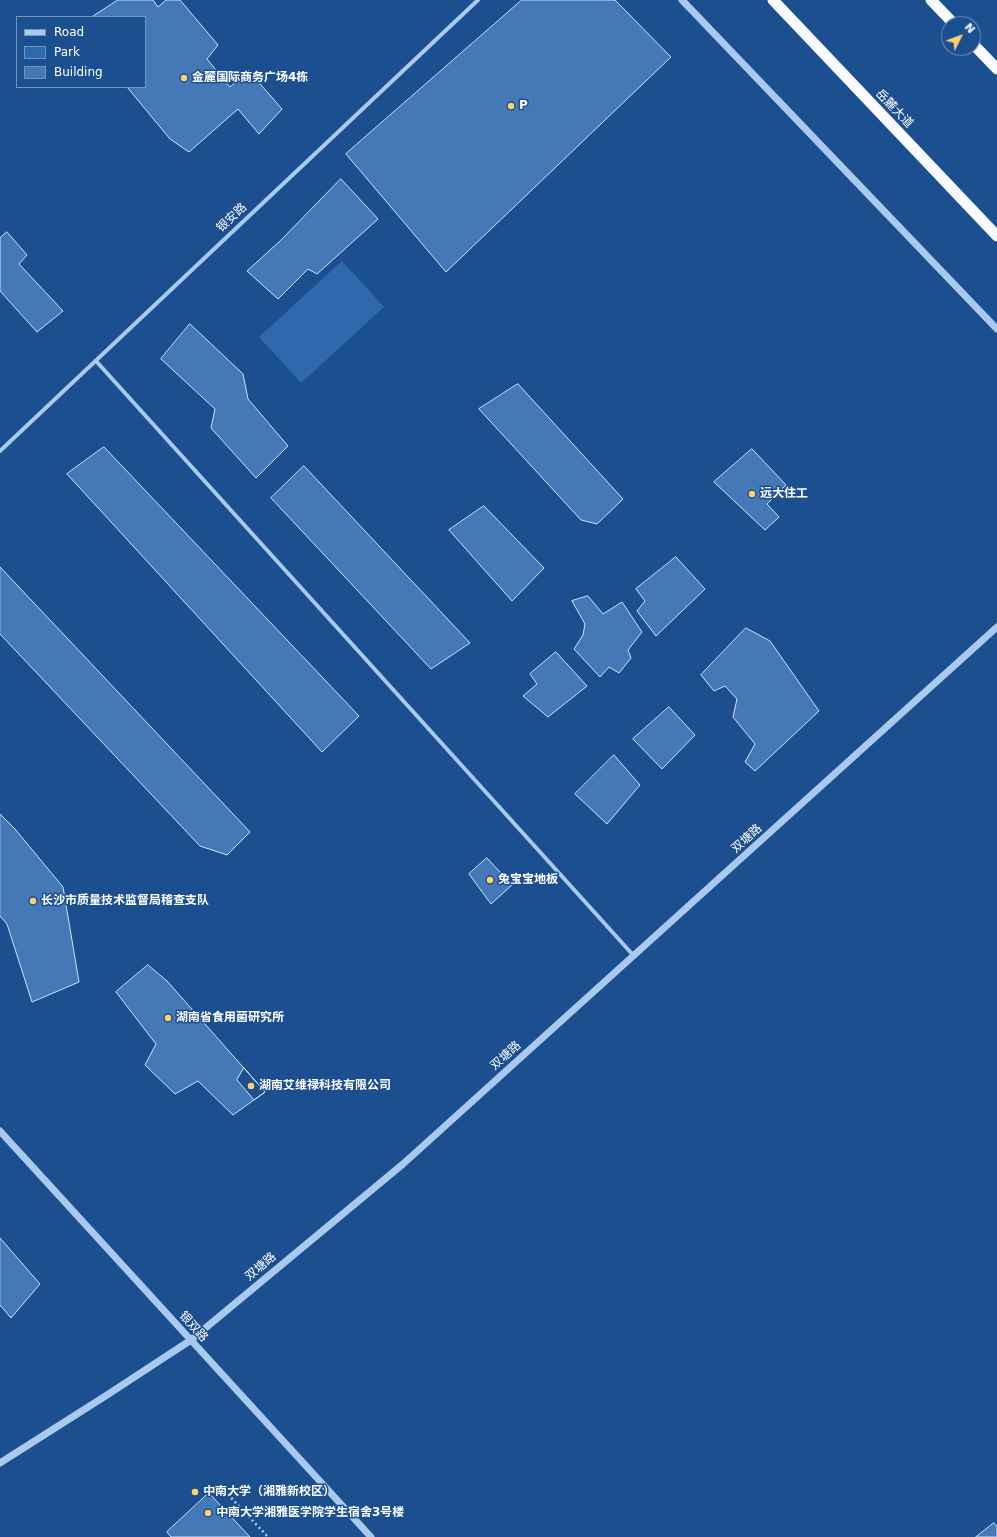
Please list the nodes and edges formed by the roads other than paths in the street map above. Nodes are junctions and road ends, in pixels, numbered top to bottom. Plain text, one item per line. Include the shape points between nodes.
1 (478, 0) edge
2 (682, 0) edge
3 (773, 0) edge
4 (931, 0) edge
5 (946, 16) edge
6 (981, 53) edge
7 (997, 70) edge
8 (997, 236) edge
9 (997, 328) edge
10 (96, 361) junction
11 (0, 451) edge
12 (997, 627) edge
13 (634, 956) junction
14 (0, 1131) edge
15 (191, 1340) junction
16 (0, 1463) edge
17 (370, 1537) edge

1 - 10 street, 银安路
2 - 9 street
3 - 8 highway, 岳麓大道
4 - 5 highway
6 - 7 highway
10 - 11 street, 银安路
10 - 13 street
12 - 13 street, 双塘路
13 - 15 street, 双塘路 via 404,1164
14 - 15 street, 银双路
15 - 16 street, 双塘路
15 - 17 street, 银双路

